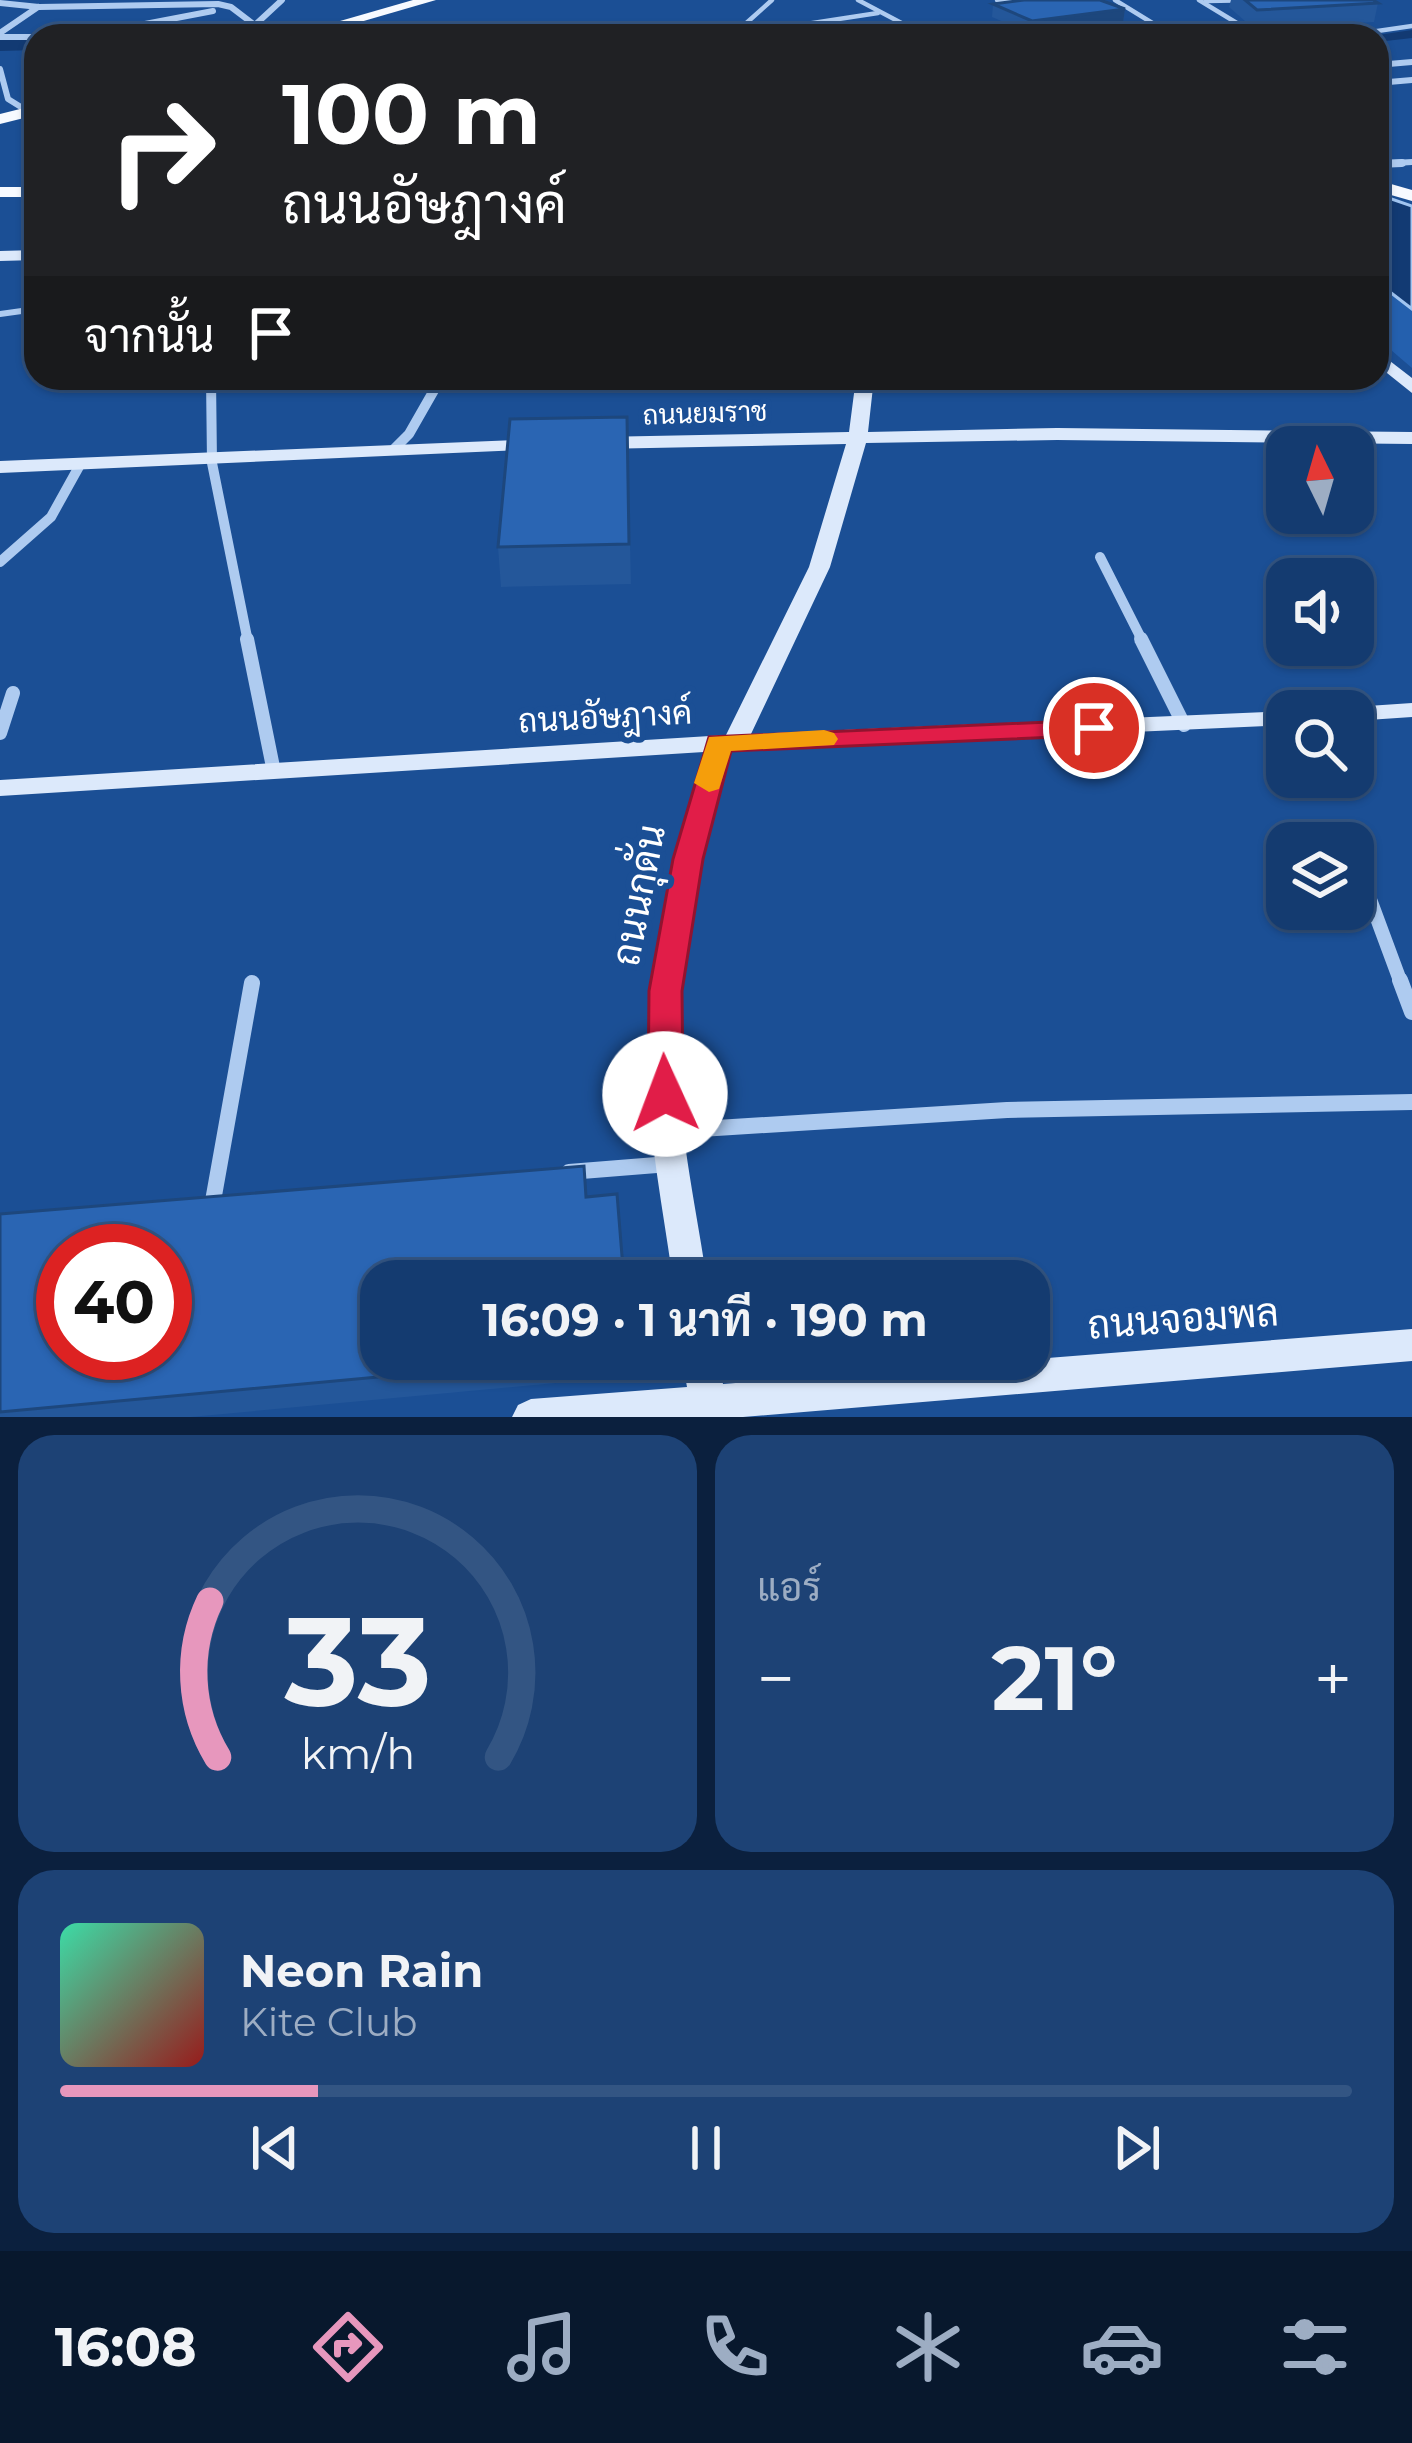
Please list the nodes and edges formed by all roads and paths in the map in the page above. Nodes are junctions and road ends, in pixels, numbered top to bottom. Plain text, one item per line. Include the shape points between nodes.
1 (282, 0) edge
2 (429, 0) edge
3 (772, 0) edge
4 (858, 0) edge
5 (997, 0) edge
6 (1023, 0) edge
7 (1115, 0) edge
8 (1200, 0) edge
9 (1262, 0) edge
10 (0, 3) edge
11 (177, 3) edge
12 (39, 7) junction
13 (231, 7) junction
14 (878, 13) junction
15 (145, 24) edge
16 (254, 24) edge
17 (256, 24) edge
18 (340, 24) edge
19 (751, 24) edge
20 (810, 24) edge
21 (901, 24) edge
22 (1154, 24) edge
23 (1239, 24) edge
24 (0, 35) edge
25 (0, 70) edge
26 (24, 107) edge
27 (1389, 367) edge
28 (1412, 388) edge
29 (211, 390) edge
30 (434, 390) edge
31 (864, 390) edge
32 (861, 436) junction
33 (1412, 438) edge
34 (557, 444) edge
35 (581, 444) edge
36 (394, 449) junction
37 (212, 457) junction
38 (81, 463) junction
39 (0, 467) edge
40 (1100, 557) dead end
41 (0, 562) edge
42 (14, 693) dead end
43 (1412, 710) edge
44 (1374, 713) edge
45 (1266, 719) edge
46 (1184, 725) junction
47 (0, 734) edge
48 (726, 743) junction
49 (273, 767) junction
50 (0, 788) edge
51 (1374, 909) edge
52 (252, 983) dead end
53 (1412, 1012) edge
54 (1412, 1102) edge
55 (668, 1131) junction
56 (675, 1164) junction
57 (560, 1173) edge
58 (236, 1199) edge
59 (213, 1201) junction
60 (189, 1203) edge
61 (687, 1260) edge
62 (1412, 1345) edge
63 (708, 1408) edge
64 (531, 1417) edge

1 - 17 street
2 - 18 main road
3 - 19 lane
4 - 14 lane
5 - 6 lane
7 - 22 lane
8 - 9 lane
8 - 23 lane
10 - 12 street
11 - 12 street
11 - 13 street
12 - 24 street
13 - 15 street
13 - 16 street
14 - 20 lane
14 - 21 lane
25 - 26 street via 8,100
27 - 28 street
29 - 37 street
30 - 36 street
31 - 32 street, ถนนกุดั่น
32 - 33 street, ถนนยมราช
32 - 35 street, ถนนยมราช
32 - 48 street, ถนนกุดั่น via 791,636
34 - 36 street
36 - 37 street
37 - 38 street
37 - 49 street
38 - 39 street
38 - 41 street via 51,517
40 - 46 street
42 - 47 street
43 - 44 street
45 - 46 street, ถนนอัษฎางค์
46 - 48 street, ถนนอัษฎางค์
48 - 49 street, ถนนอัษฎางค์
48 - 55 street, ถนนกุดั่น via 688,859 665,991
49 - 50 street, ถนนอัษฎางค์
51 - 53 street
52 - 59 street
54 - 55 street via 1007,1110
55 - 56 street, ถนนกุดั่น
56 - 57 street
56 - 61 street, ถนนกุดั่น
58 - 59 street
59 - 60 street
62 - 63 street, ถนนจอมพล
63 - 64 street, ถนนจอมพล

